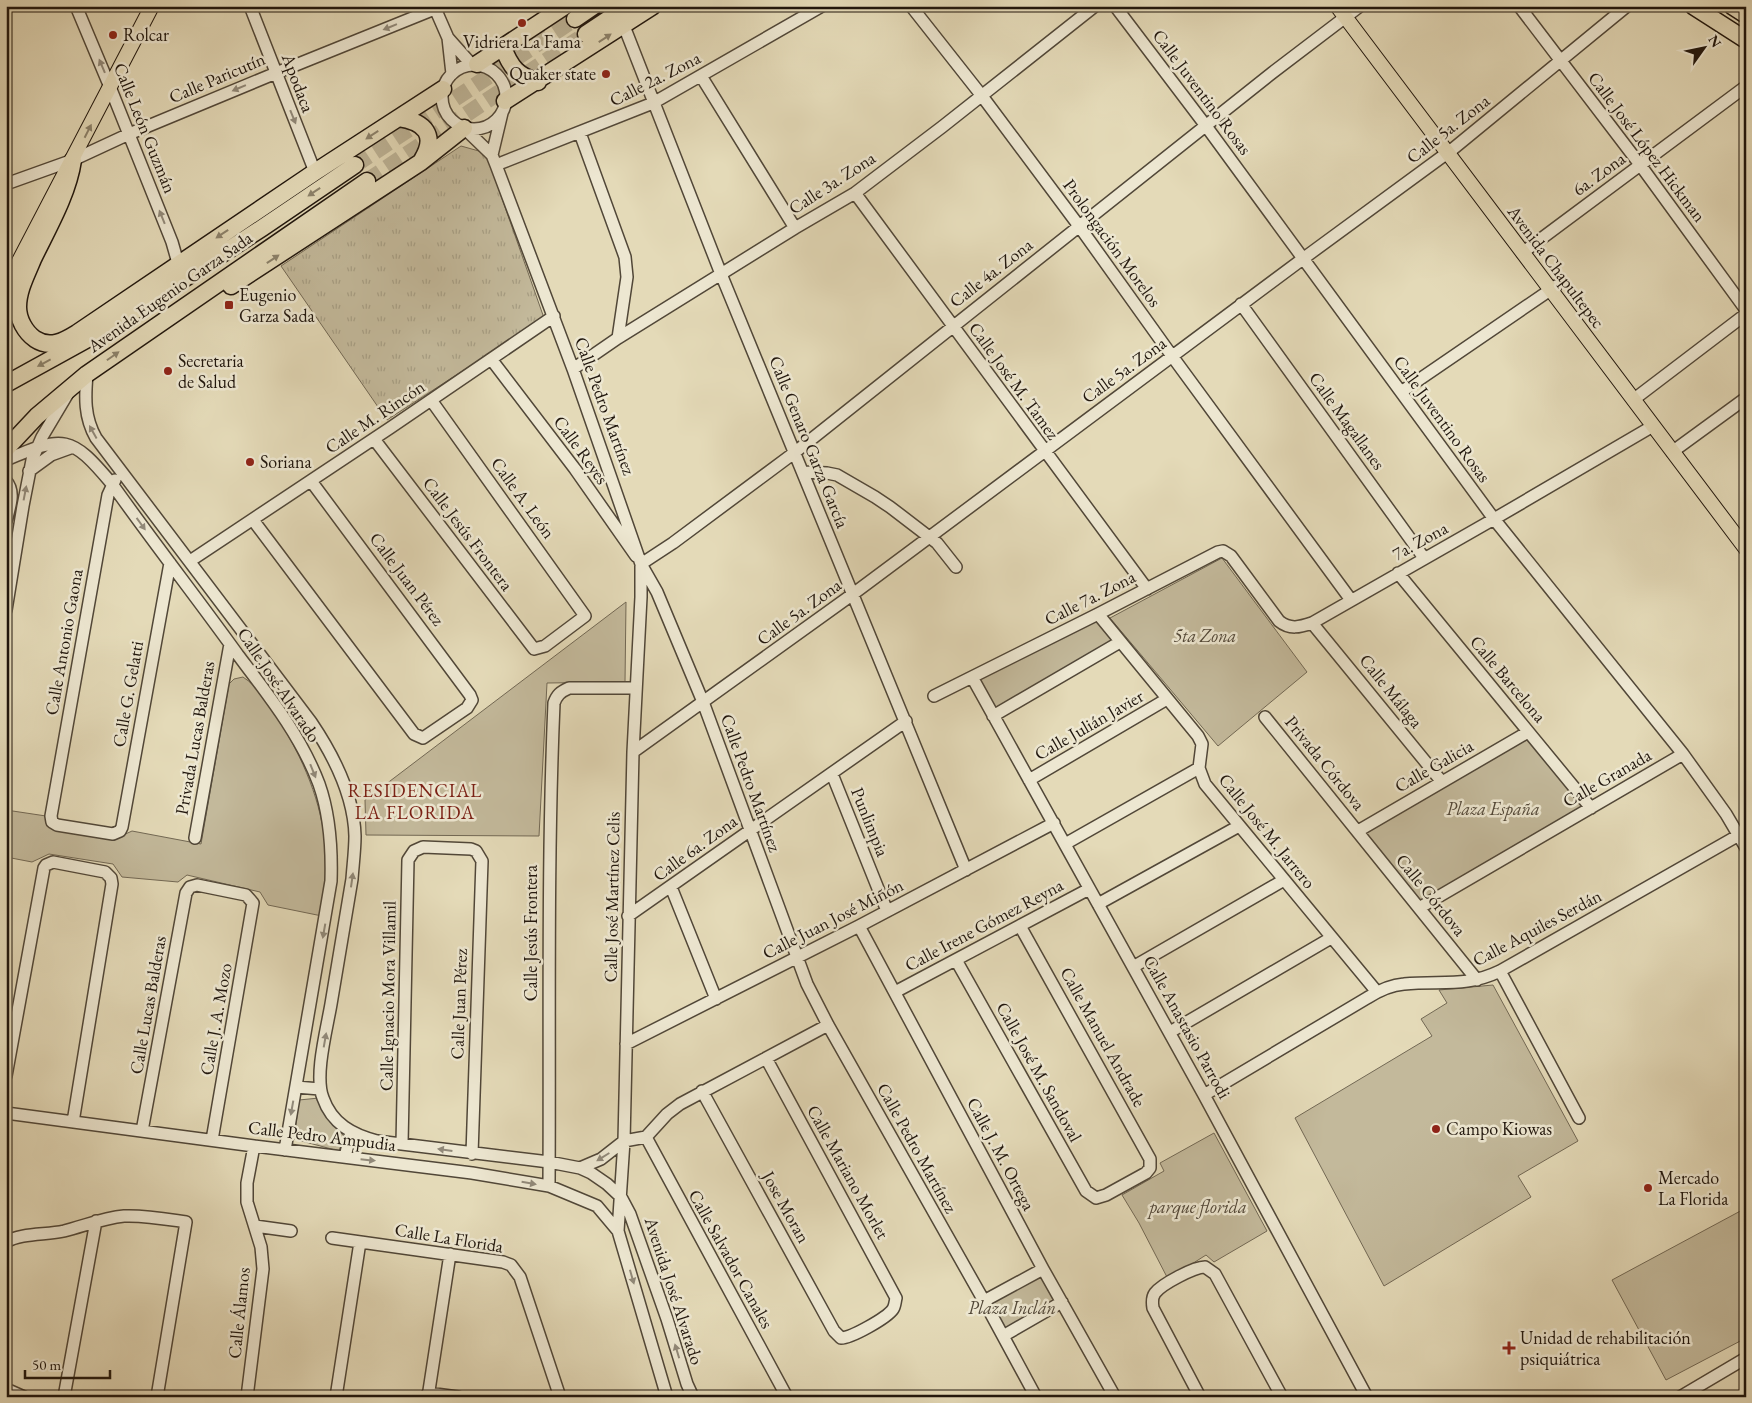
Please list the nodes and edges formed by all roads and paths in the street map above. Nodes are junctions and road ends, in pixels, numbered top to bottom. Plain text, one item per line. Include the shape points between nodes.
1 (76, 6) edge
2 (152, 6) edge
3 (250, 6) edge
4 (594, 6) edge
5 (628, 6) edge
6 (653, 6) edge
7 (822, 6) edge
8 (911, 6) edge
9 (1095, 6) edge
10 (1115, 6) edge
11 (1519, 6) edge
12 (1627, 6) edge
13 (1693, 6) edge
14 (1732, 6) edge
15 (437, 7) edge
16 (1348, 10) edge
17 (570, 13) edge
18 (1746, 15) edge
19 (624, 26) junction
20 (586, 34) tunnel mouth
21 (448, 38) junction
22 (1746, 40) edge
23 (504, 47) junction
24 (1560, 61) junction
25 (474, 65) junction
26 (276, 73) junction
27 (452, 74) junction
28 (701, 76) junction
29 (538, 82) junction
30 (110, 87) junction
31 (1745, 87) edge
32 (443, 89) junction
33 (982, 96) junction
34 (653, 103) junction
35 (504, 105) junction
36 (399, 118) junction
37 (1206, 126) junction
38 (464, 128) junction
39 (580, 133) junction
40 (129, 134) junction
41 (1450, 151) junction
42 (73, 160) junction
43 (494, 160) junction
44 (421, 162) junction
45 (355, 165) tunnel mouth
46 (1640, 166) junction
47 (315, 172) junction
48 (367, 180) tunnel mouth
49 (6, 184) edge
50 (855, 193) junction
51 (1080, 226) junction
52 (795, 228) junction
53 (1525, 251) junction
54 (1304, 258) junction
55 (175, 266) junction
56 (721, 274) junction
57 (1553, 288) junction
58 (6, 303) edge
59 (146, 304) junction
60 (1241, 304) junction
61 (184, 307) junction
62 (1746, 312) edge
63 (554, 316) junction
64 (90, 324) junction
65 (113, 324) junction
66 (952, 326) junction
67 (618, 338) junction
68 (1172, 356) junction
69 (491, 359) junction
70 (573, 369) junction
71 (80, 379) junction
72 (6, 384) edge
73 (1401, 392) junction
74 (1636, 398) junction
75 (1746, 398) edge
76 (431, 400) junction
77 (1653, 426) junction
78 (374, 439) junction
79 (73, 446) junction
80 (37, 448) junction
81 (6, 449) edge
82 (1675, 450) junction
83 (1044, 451) junction
84 (794, 453) junction
85 (6, 460) edge
86 (29, 471) junction
87 (120, 472) junction
88 (803, 472) junction
89 (6, 481) edge
90 (311, 481) junction
91 (112, 484) junction
92 (1494, 519) junction
93 (252, 520) junction
94 (6, 521) edge
95 (930, 537) junction
96 (1746, 537) edge
97 (1746, 549) edge
98 (1223, 551) joint
99 (1424, 558) junction
100 (190, 561) junction
101 (170, 564) junction
102 (641, 564) junction
103 (956, 567) dead end
104 (1398, 573) junction
105 (1147, 589) junction
106 (853, 594) junction
107 (1351, 600) junction
108 (220, 601) junction
109 (6, 610) edge
110 (206, 611) junction
111 (1098, 614) junction
112 (585, 616) joint
113 (1312, 623) junction
114 (1120, 642) junction
115 (230, 644) junction
116 (972, 677) junction
117 (636, 688) junction
118 (934, 696) dead end
119 (1167, 700) junction
120 (703, 702) junction
121 (993, 716) junction
122 (1265, 717) dead end
123 (906, 721) junction
124 (1528, 732) junction
125 (633, 752) junction
126 (1683, 754) junction
127 (1199, 768) junction
128 (832, 774) junction
129 (1029, 780) junction
130 (1442, 782) junction
131 (1591, 808) junction
132 (1054, 823) junction
133 (1239, 826) junction
134 (750, 830) junction
135 (120, 831) joint
136 (1358, 831) junction
137 (1742, 833) edge
138 (195, 838) dead end
139 (1065, 844) junction
140 (1746, 848) edge
141 (479, 855) joint
142 (966, 870) junction
143 (1284, 880) junction
144 (190, 887) joint
145 (671, 887) junction
146 (1089, 889) junction
147 (1098, 904) junction
148 (1419, 908) junction
149 (887, 911) junction
150 (628, 916) junction
151 (860, 926) junction
152 (1020, 926) junction
153 (1332, 938) junction
154 (797, 958) junction
155 (956, 960) junction
156 (1133, 967) junction
157 (1500, 971) junction
158 (1477, 980) junction
159 (894, 992) junction
160 (1377, 992) junction
161 (716, 999) junction
162 (828, 1025) junction
163 (1170, 1032) junction
164 (626, 1044) junction
165 (766, 1058) junction
166 (6, 1076) edge
167 (296, 1087) junction
168 (320, 1089) junction
169 (702, 1091) junction
170 (1204, 1094) junction
171 (6, 1113) edge
172 (1579, 1118) dead end
173 (73, 1122) junction
174 (142, 1131) junction
175 (351, 1132) junction
176 (646, 1137) junction
177 (212, 1140) junction
178 (624, 1142) junction
179 (402, 1144) junction
180 (254, 1146) junction
181 (285, 1150) junction
182 (472, 1154) junction
183 (344, 1158) junction
184 (549, 1162) junction
185 (580, 1168) junction
186 (549, 1186) junction
187 (620, 1197) junction
188 (1096, 1198) joint
189 (96, 1221) junction
190 (255, 1226) junction
191 (291, 1231) dead end
192 (618, 1231) junction
193 (332, 1238) dead end
194 (6, 1242) edge
195 (360, 1242) junction
196 (450, 1254) junction
197 (1043, 1269) junction
198 (984, 1301) junction
199 (1062, 1302) junction
200 (1003, 1336) junction
201 (841, 1338) joint
202 (1746, 1358) edge
203 (6, 1389) edge
204 (1694, 1394) edge
205 (428, 1395) edge
206 (24, 1397) edge
207 (64, 1397) edge
208 (157, 1397) edge
209 (247, 1397) edge
210 (336, 1397) edge
211 (458, 1397) edge
212 (560, 1397) edge
213 (667, 1397) edge
214 (692, 1397) edge
215 (787, 1397) edge
216 (1036, 1397) edge
217 (1115, 1397) edge
218 (1200, 1397) edge
219 (1282, 1397) edge
220 (1366, 1397) edge
221 (1680, 1397) edge

30 -> 1 street, Calle León Guzmán
2 - 30 main road
3 - 26 street, Apodaca
4 - 17 highway
5 - 20 highway
6 - 19 highway
7 - 28 street, Calle 2a. Zona
8 - 33 street, Prolongación Morelos
9 - 33 street, Calle 3a. Zona
10 - 37 street, Calle Juventino Rosas
11 - 24 street, Calle José López Hickman
12 - 24 street, Calle 5a. Zona
13 - 22 highway
14 - 18 highway
15 - 21 street
15 -> 26 street, Calle Paricutín
16 - 37 street, Calle 4a. Zona
16 - 41 main road, Avenida Chapultepec
17 - 23 highway
29 -> 19 highway
19 - 34 street, Calle Genaro Garza García
21 - 25 street
21 - 27 street
23 - 25 highway
23 - 29 highway via 520,74
24 - 41 street, Calle 5a. Zona
24 - 46 street, Calle José López Hickman
25 - 27 street via 461,67
25 - 35 street via 489,68 498,75 505,93
26 -> 40 street, Calle Paricutín
26 -> 47 street, Apodaca
27 - 32 street
28 - 34 street, Calle 2a. Zona
28 - 52 street
29 - 35 highway
30 - 40 street, Calle León Guzmán
42 -> 30 main road
31 - 46 street, 6a. Zona
32 - 36 highway
32 - 38 street via 442,98 448,115
33 - 50 street, Calle 3a. Zona
33 - 51 street, Prolongación Morelos
34 - 39 street, Calle 2a. Zona
34 - 56 street, Calle Genaro Garza García
35 - 38 street via 495,121 486,126
35 - 43 street
36 - 44 highway via 419,124 427,133 428,147
36 -> 47 highway
37 - 51 street, Calle 4a. Zona
37 - 54 street, Calle Juventino Rosas
38 - 43 street, Calle Pedro Martínez
38 - 44 highway
39 - 43 street, Calle 2a. Zona
39 - 67 street via 625,257 627,276
40 - 42 street, Calle Paricutín
55 -> 40 street, Calle León Guzmán via 172,242
41 - 53 main road, Avenida Chapultepec
41 - 54 street, Calle 5a. Zona
42 - 49 street, Calle Paricutín
42 - 58 main road via 19,261
42 - 64 highway via 68,181 24,279 18,305 19,317 33,338 48,345 62,342
43 - 63 street, Calle Pedro Martínez
61 -> 44 highway via 219,293
45 -> 59 highway, Avenida Eugenio Garza Sada
46 - 53 street, 6a. Zona
46 - 62 street, Calle José López Hickman
47 -> 55 highway
48 - 61 highway, Avenida Eugenio Garza Sada
50 - 52 street, Calle 3a. Zona
50 - 66 street, Calle José M. Tamez
51 - 66 street, Calle 4a. Zona
51 - 68 street, Prolongación Morelos
52 - 56 street, Calle 3a. Zona
53 - 57 main road, Avenida Chapultepec
54 - 60 street, Calle 5a. Zona
54 - 73 street, Calle Juventino Rosas
55 - 59 highway
55 - 64 highway
56 - 67 street, Calle 3a. Zona
56 - 84 street, Calle Genaro Garza García
57 - 73 street
57 - 74 main road, Avenida Chapultepec
59 - 65 highway, Avenida Eugenio Garza Sada
60 - 68 street, Calle 5a. Zona
60 - 99 street, Calle Magallanes
71 -> 61 highway, Avenida Eugenio Garza Sada
62 - 74 street
63 - 69 street, Calle M. Rincón
63 - 70 street, Calle Pedro Martínez
64 - 65 highway
65 -> 72 highway, Avenida Eugenio Garza Sada
66 - 83 street, Calle José M. Tamez
66 - 84 street, Calle 4a. Zona
67 - 70 street, Calle 3a. Zona
68 - 83 street, Calle 5a. Zona
68 - 107 street, Prolongación Morelos
69 - 76 street, Calle M. Rincón
69 - 102 street, Calle Reyes
70 - 102 street, Calle Pedro Martínez
71 - 80 street
71 - 81 highway, Avenida Eugenio Garza Sada
87 -> 71 street, Calle José Alvarado via 89,425
73 - 92 street, Calle Juventino Rosas
74 - 77 main road, Avenida Chapultepec
74 - 82 main road
75 - 82 street
76 - 78 street, Calle M. Rincón
76 - 112 street, Calle A. León
77 - 82 main road, Avenida Chapultepec
77 - 92 street, 7a. Zona
78 - 90 street, Calle M. Rincón
78 - 112 street, Calle Jesús Frontera via 534,648 545,646
79 - 80 street via 54,443
79 - 86 street via 51,455
79 - 91 street, Calle José Alvarado via 91,460
80 - 85 street
80 - 86 street
82 - 96 main road
82 - 97 main road, Avenida Chapultepec
83 - 95 street, Calle 5a. Zona
83 - 105 street, Calle José M. Tamez
84 - 88 street, Calle Genaro Garza García
84 - 102 street, Calle 4a. Zona
109 -> 86 street
87 - 91 street, Calle Antonio Gaona
87 - 100 street, Calle José Alvarado
88 - 95 street via 837,476 890,507
88 - 106 street, Calle Genaro Garza García
89 - 94 street via 11,490
90 - 93 street, Calle M. Rincón
90 - 93 street, Calle Juan Pérez via 472,700 467,708 423,738 414,734
91 -> 101 street, Calle José Alvarado
91 - 135 street, Calle Antonio Gaona via 51,816 57,826 114,834
92 - 99 street, 7a. Zona
92 - 126 street, Calle Juventino Rosas
93 - 100 street, Calle M. Rincón
95 - 103 street
95 - 106 street, Calle 5a. Zona
98 - 105 street, Calle 7a. Zona
98 - 113 street, 7a. Zona via 1231,556 1279,621 1295,628
99 - 104 street, 7a. Zona
100 - 108 street, Calle José Alvarado
101 - 110 street, Calle José Alvarado
101 - 135 street, Calle G. Gelatti
102 - 117 street, Calle José Martínez Celis
102 - 120 street, Calle Pedro Martínez via 657,592
104 - 107 street, 7a. Zona
104 - 124 street, Calle Barcelona
105 - 111 street, Calle 7a. Zona
106 - 120 street, Calle 5a. Zona
106 - 123 street, Calle Genaro Garza García
107 - 113 street, 7a. Zona
108 - 110 street
168 -> 108 street, Calle José Alvarado via 322,1053 352,879 355,835 351,806 338,769 322,738
110 - 115 street, Calle José Alvarado
111 - 114 street, Calle José M. Jarrero
111 - 116 street, Calle 7a. Zona
113 - 130 street, Calle Málaga
114 - 119 street, Calle José M. Jarrero
114 - 121 street
115 - 138 street, Privada Lucas Balderas
115 -> 167 street, Calle José Alvarado via 303,748 319,786 328,821 331,881
116 - 118 street, Calle 7a. Zona
116 - 121 street, Calle Anastasio Parrodi
117 - 125 street, Calle José Martínez Celis
117 - 184 street, Calle Jesús Frontera via 569,688 556,696 554,703 549,801
119 - 127 street, Calle José M. Jarrero via 1202,744
119 - 129 street, Calle Julián Javier
120 - 125 street, Calle 5a. Zona
120 - 134 street, Calle Pedro Martínez
121 - 129 street, Calle Anastasio Parrodi
122 - 136 street, Privada Córdova
123 - 128 street, Calle 6a. Zona
123 - 142 street, Calle Genaro Garza García
124 - 130 street, Calle Galicia
124 - 131 street, Calle Barcelona
125 - 150 street, Calle José Martínez Celis
126 - 131 street, Calle Granada
126 - 137 street, Calle Juventino Rosas
127 - 133 street, Calle José M. Jarrero via 1205,784
127 - 139 street
128 - 134 street, Calle 6a. Zona
128 - 149 street, Punlimpia
129 - 132 street, Calle Anastasio Parrodi
130 - 136 street, Calle Galicia
131 - 148 street, Calle Granada
132 - 139 street, Calle Anastasio Parrodi
132 - 142 street, Calle Juan José Miñón
133 - 143 street, Calle José M. Jarrero
133 - 147 street
134 - 145 street, Calle 6a. Zona
134 - 154 street, Calle Pedro Martínez
136 - 148 street, Calle Córdova
137 - 140 street, Calle Juventino Rosas
137 - 157 street, Calle Aquiles Serdán
139 - 146 street, Calle Anastasio Parrodi
141 - 179 street, Calle Ignacio Mora Villamil via 471,849 423,848 414,851 408,860
141 - 182 street, Calle Juan Pérez via 482,861
142 - 149 street, Calle Juan José Miñón
143 - 153 street, Calle José M. Jarrero
143 - 156 street
144 - 174 street, Calle Lucas Balderas via 186,893
144 - 177 street, Calle J. A. Mozo via 197,885 246,895 253,903
145 - 150 street, Calle 6a. Zona
145 - 161 street
146 - 147 street, Calle Anastasio Parrodi
146 - 152 street, Calle Irene Gómez Reyna
147 - 156 street, Calle Anastasio Parrodi
148 - 158 street, Calle Córdova
149 - 151 street, Calle Juan José Miñón
150 - 164 street, Calle José Martínez Celis
151 - 154 street, Calle Juan José Miñón
151 - 159 street, Calle J. M. Ortega
152 - 155 street, Calle Irene Gómez Reyna
152 - 188 street, Calle Manuel Andrade via 1150,1159 1146,1173
153 - 160 street, Calle José M. Jarrero
153 - 163 street
154 - 161 street, Calle Juan José Miñón
154 - 162 street, Calle Pedro Martínez
155 - 159 street, Calle Irene Gómez Reyna
155 - 188 street, Calle José M. Sandoval via 1086,1191
156 - 163 street, Calle Anastasio Parrodi
157 - 158 street, Calle Aquiles Serdán
157 - 172 street
158 - 160 street, Calle Aquiles Serdán via 1402,984
159 - 197 street, Calle J. M. Ortega
160 - 170 street, Calle Aquiles Serdán
161 - 164 street, Calle Juan José Miñón
162 - 165 street
162 - 198 street, Calle Pedro Martínez
163 - 170 street, Calle Anastasio Parrodi
164 - 178 street, Calle José Martínez Celis
165 - 169 street
165 - 201 street, Calle Mariano Morlet via 896,1298 888,1314 851,1336
166 - 173 street via 44,868 53,862 105,872 112,884
167 - 168 street
167 -> 181 street, Calle José Alvarado
168 - 175 street, Calle Pedro Ampudia via 328,1110 339,1124
169 - 176 street via 674,1109
169 - 201 street, Jose Moran via 834,1331
170 - 220 street, Calle Anastasio Parrodi
171 - 173 street, Calle Pedro Ampudia
173 - 174 street, Calle Pedro Ampudia
174 - 177 street, Calle Pedro Ampudia
175 - 179 street, Calle Pedro Ampudia via 377,1141
175 - 183 street
176 - 178 street
176 - 215 street, Calle Salvador Canales
177 - 180 street, Calle Pedro Ampudia
178 -> 185 street via 601,1159
178 - 187 street, Calle José Martínez Celis
182 -> 179 street, Calle Pedro Ampudia
180 - 181 street, Calle Pedro Ampudia
180 - 190 street, Calle Álamos via 247,1202
181 - 183 street, Calle Pedro Ampudia
182 - 184 street, Calle Pedro Ampudia
183 -> 186 street, Calle Pedro Ampudia
184 - 185 street, Calle Pedro Ampudia
184 - 186 street, Calle Jesús Frontera
185 - 187 street, Calle Pedro Ampudia via 607,1184
186 - 192 street, Calle Pedro Ampudia via 597,1206
187 - 192 street, Calle José Martínez Celis
214 -> 187 street, Avenida José Alvarado via 639,1235
189 - 194 street
189 - 207 street
189 - 208 street via 124,1216 186,1222
190 - 191 street
190 - 209 street, Calle Álamos via 263,1269
192 -> 213 street, Avenida José Alvarado
193 - 195 street, Calle La Florida
195 - 196 street, Calle La Florida
195 - 210 street
196 - 205 street
196 - 212 street, Calle La Florida via 503,1262 515,1269
197 - 198 street
197 - 199 street, Calle J. M. Ortega
198 - 200 street, Calle Pedro Martínez
199 - 200 street
199 - 217 street, Calle J. M. Ortega
200 - 216 street, Calle Pedro Martínez
202 - 204 street
203 - 206 street
204 - 221 street
205 - 211 street
218 - 219 street via 1152,1302 1161,1288 1195,1269 1205,1267 1215,1274

